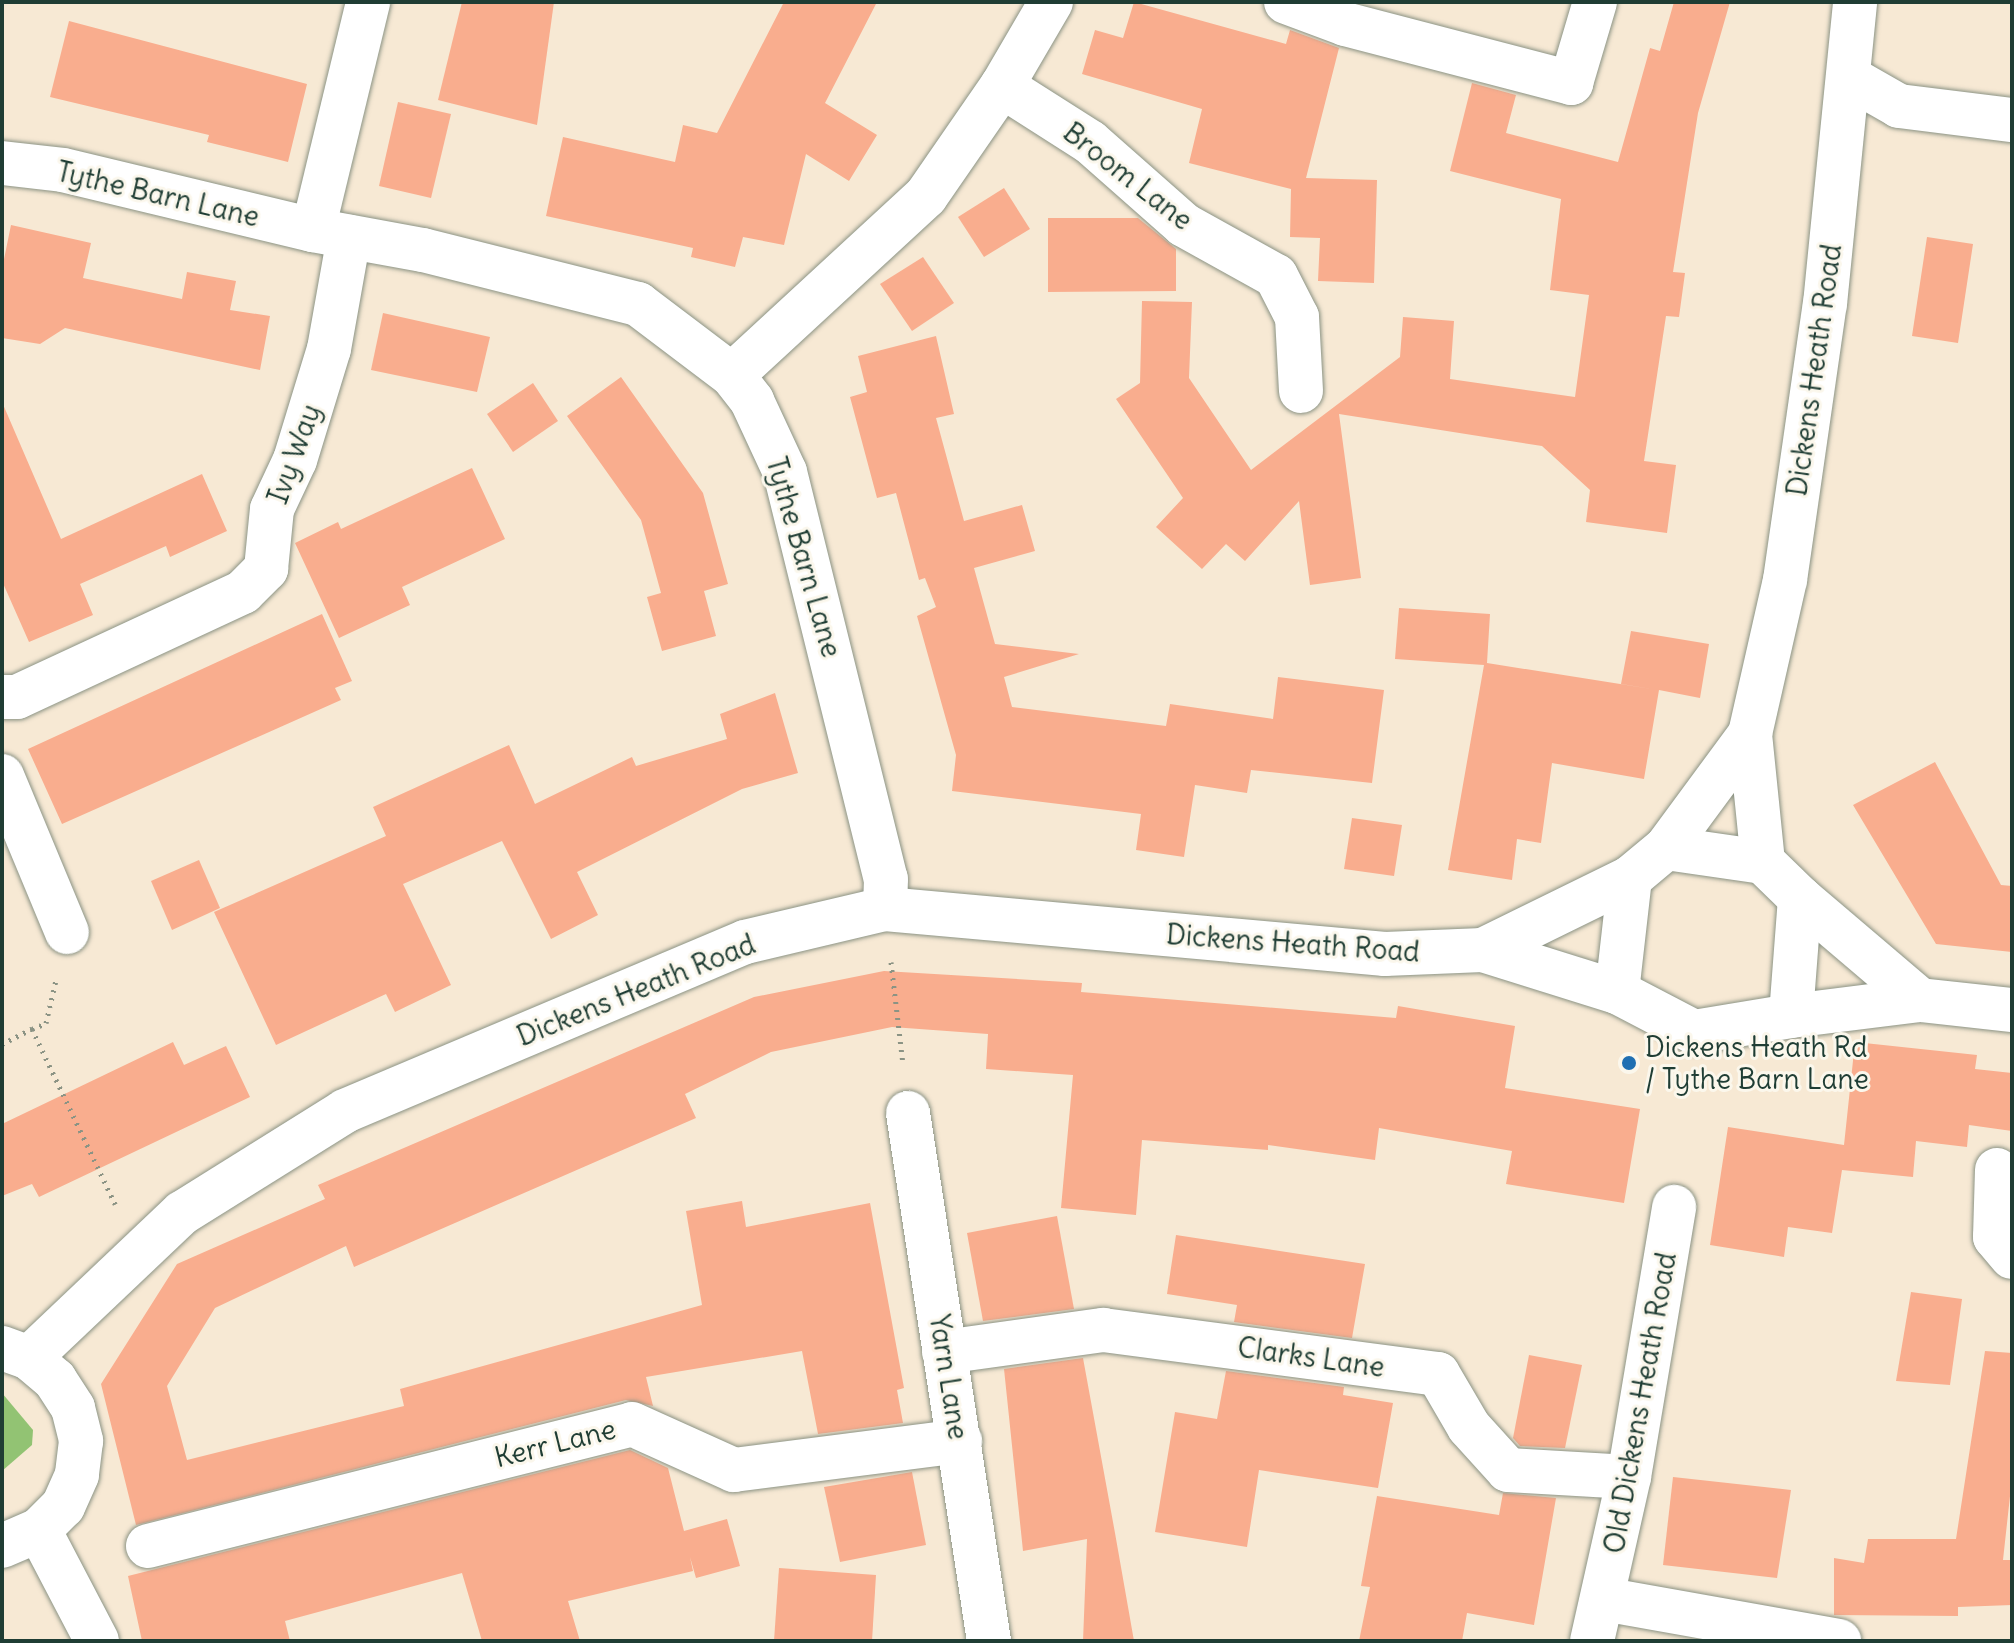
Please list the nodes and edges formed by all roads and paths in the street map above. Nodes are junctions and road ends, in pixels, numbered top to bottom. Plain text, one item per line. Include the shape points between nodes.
1 (368, 2) edge
2 (1051, 2) edge
3 (1286, 2) edge
4 (1595, 2) edge
5 (1855, 2) edge
6 (1850, 78) junction
7 (1002, 86) junction
8 (2012, 120) edge
9 (2, 163) edge
10 (331, 233) junction
11 (732, 375) junction
12 (1301, 391) dead end
13 (2, 697) edge
14 (1750, 734) junction
15 (2, 776) edge
16 (1666, 848) junction
17 (1763, 862) junction
18 (1630, 878) junction
19 (1800, 898) junction
20 (885, 909) junction
21 (67, 932) dead end
22 (1483, 950) junction
23 (1617, 992) junction
24 (1920, 1000) junction
25 (2012, 1010) edge
26 (1791, 1016) junction
27 (2, 1044) edge
28 (908, 1113) joint
29 (1997, 1170) dead end
30 (1674, 1207) dead end
31 (182, 1213) junction
32 (2012, 1257) edge
33 (944, 1352) junction
34 (16, 1353) edge
35 (960, 1441) junction
36 (1629, 1477) junction
37 (21, 1538) edge
38 (148, 1546) dead end
39 (1603, 1599) junction
40 (97, 1641) edge
41 (989, 1641) edge
42 (1592, 1641) edge
43 (1839, 1641) edge

1 - 10 street
2 - 7 street
3 - 4 street via 1345,24 1571,83
5 - 6 street, Dickens Heath Road
6 - 8 street via 1899,106
6 - 14 street, Dickens Heath Road via 1825,304 1785,580
7 - 11 street via 926,196
7 - 12 street, Broom Lane via 1090,142 1184,225 1276,276 1297,317
9 - 10 street, Tythe Barn Lane via 63,170
10 - 11 street, Tythe Barn Lane via 423,250 638,304
10 - 13 street, Ivy Way via 329,349 295,460 272,509 266,569 243,592 17,697
11 - 20 street, Tythe Barn Lane via 752,401 785,472 886,879
14 - 16 street, Dickens Heath Road
14 - 17 street, Dickens Heath Road
15 - 21 street
16 - 17 street
16 - 18 street
17 - 19 street
18 - 22 street, Dickens Heath Road
18 - 23 street
19 - 24 street
19 - 26 street
20 - 22 street, Dickens Heath Road via 1385,954
20 - 28 path
20 - 31 street, Dickens Heath Road via 745,942 345,1111
22 - 23 street, Dickens Heath Road
23 - 26 street via 1694,1032
24 - 25 street
24 - 26 street
27 - 31 path via 32,1029 117,1207
28 - 33 street, Yarn Lane
29 - 32 street via 1995,1237
30 - 36 street, Old Dickens Heath Road
31 - 34 street, Dickens Heath Road
33 - 35 street, Yarn Lane
33 - 36 street, Clarks Lane via 1103,1330 1438,1374 1469,1427 1508,1470
34 - 37 street via 55,1380 81,1441 77,1475 63,1506
35 - 38 street, Kerr Lane via 734,1470 632,1424
35 - 41 street, Yarn Lane
36 - 39 street, Old Dickens Heath Road
37 - 40 street
39 - 42 street, Old Dickens Heath Road
39 - 43 street

